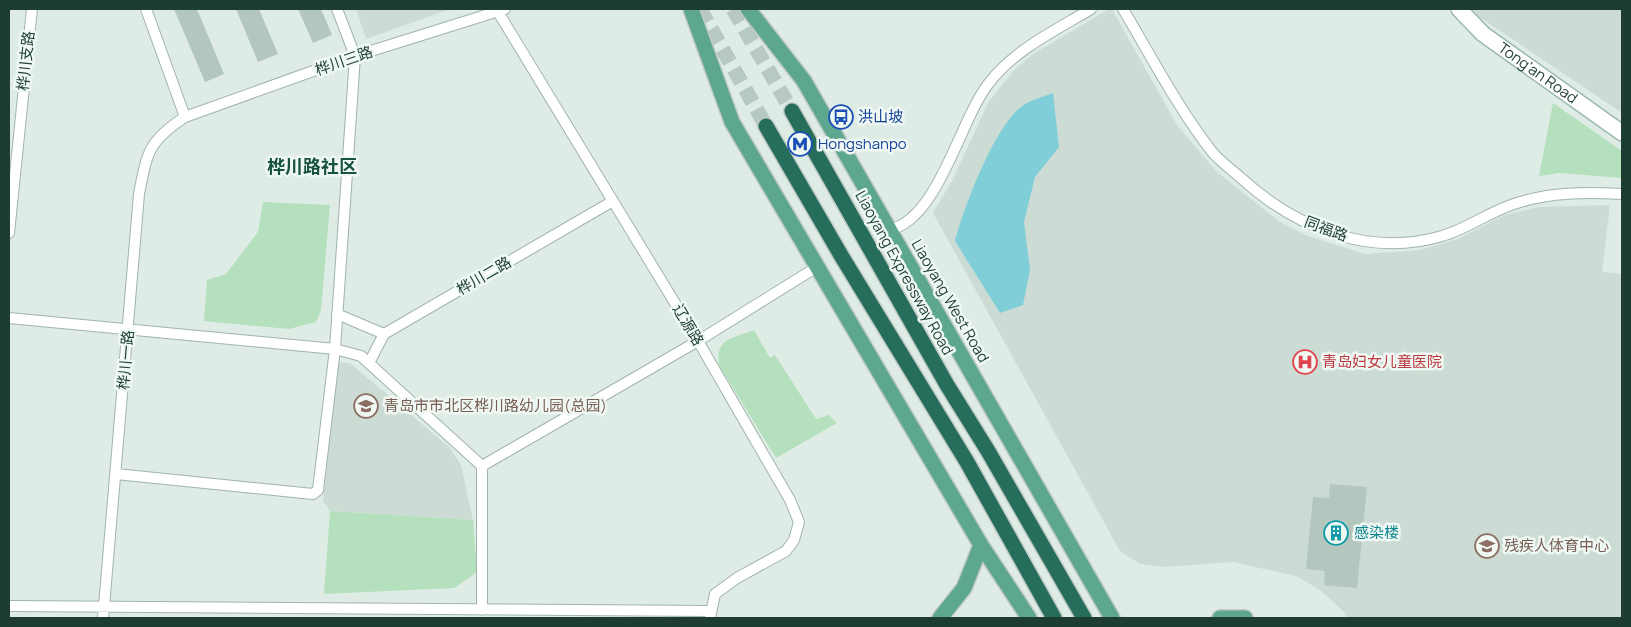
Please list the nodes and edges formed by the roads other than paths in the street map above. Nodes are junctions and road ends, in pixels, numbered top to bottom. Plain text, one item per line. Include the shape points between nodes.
1 (32, 9) edge
2 (146, 9) edge
3 (338, 9) edge
4 (691, 9) edge
5 (748, 9) edge
6 (755, 9) edge
7 (1091, 9) edge
8 (1123, 9) edge
9 (1459, 9) edge
10 (501, 10) edge
11 (777, 46) junction
12 (355, 56) junction
13 (792, 111) tunnel mouth
14 (185, 118) junction
15 (766, 126) tunnel mouth
16 (1622, 133) edge
17 (1622, 194) edge
18 (613, 201) junction
19 (889, 230) junction
20 (9, 233) edge
21 (817, 267) junction
22 (338, 314) junction
23 (9, 318) edge
24 (129, 330) junction
25 (384, 334) junction
26 (698, 341) junction
27 (335, 349) junction
28 (369, 363) junction
29 (482, 466) junction
30 (116, 474) junction
31 (981, 545) junction
32 (9, 606) edge
33 (104, 607) junction
34 (482, 610) junction
35 (710, 615) edge
36 (1113, 617) edge
37 (103, 618) edge
38 (940, 618) edge
39 (1029, 618) edge
40 (1054, 618) edge
41 (1084, 618) edge
42 (1220, 618) edge
43 (1245, 618) edge

1 - 20 street, 桦川支路
2 - 14 street
3 - 12 street
4 - 21 main road via 732,122
5 - 11 main road, Liaoyang West Road
6 - 11 street
7 - 19 street via 1015,57 989,82 970,114 936,188 918,212 898,228
8 - 17 street, 同福路 via 1214,154 1287,214 1325,232 1364,242 1403,243 1442,236 1514,204 1550,196
9 - 16 street, Tong'an Road via 1483,34
10 - 12 street, 桦川三路
10 - 18 street, 辽源路
11 - 19 main road, Liaoyang West Road via 804,81
12 - 14 street, 桦川三路
12 - 22 street
13 - 41 highway, Liaoyang Expressway Road
14 - 24 street, 桦川一路 via 163,131 152,147 144,172 139,194
15 - 40 highway via 967,462
18 - 25 street, 桦川二路
18 - 26 street, 辽源路
19 - 36 main road, Liaoyang West Road
21 - 26 street
21 - 31 main road
22 - 25 street
22 - 27 street
23 - 24 street
24 - 27 street
24 - 30 street, 桦川一路
25 - 28 street
26 - 29 street
26 - 35 street, 辽源路 via 790,500 799,522 794,540 786,551 715,594
27 - 28 street via 361,356
27 - 30 street via 318,490 313,494
28 - 29 street
29 - 34 street
30 - 33 street, 桦川一路
31 - 38 main road via 964,588
31 - 39 main road
32 - 33 street
33 - 34 street
33 - 37 street, 桦川一路
34 - 35 street
42 - 43 main road

